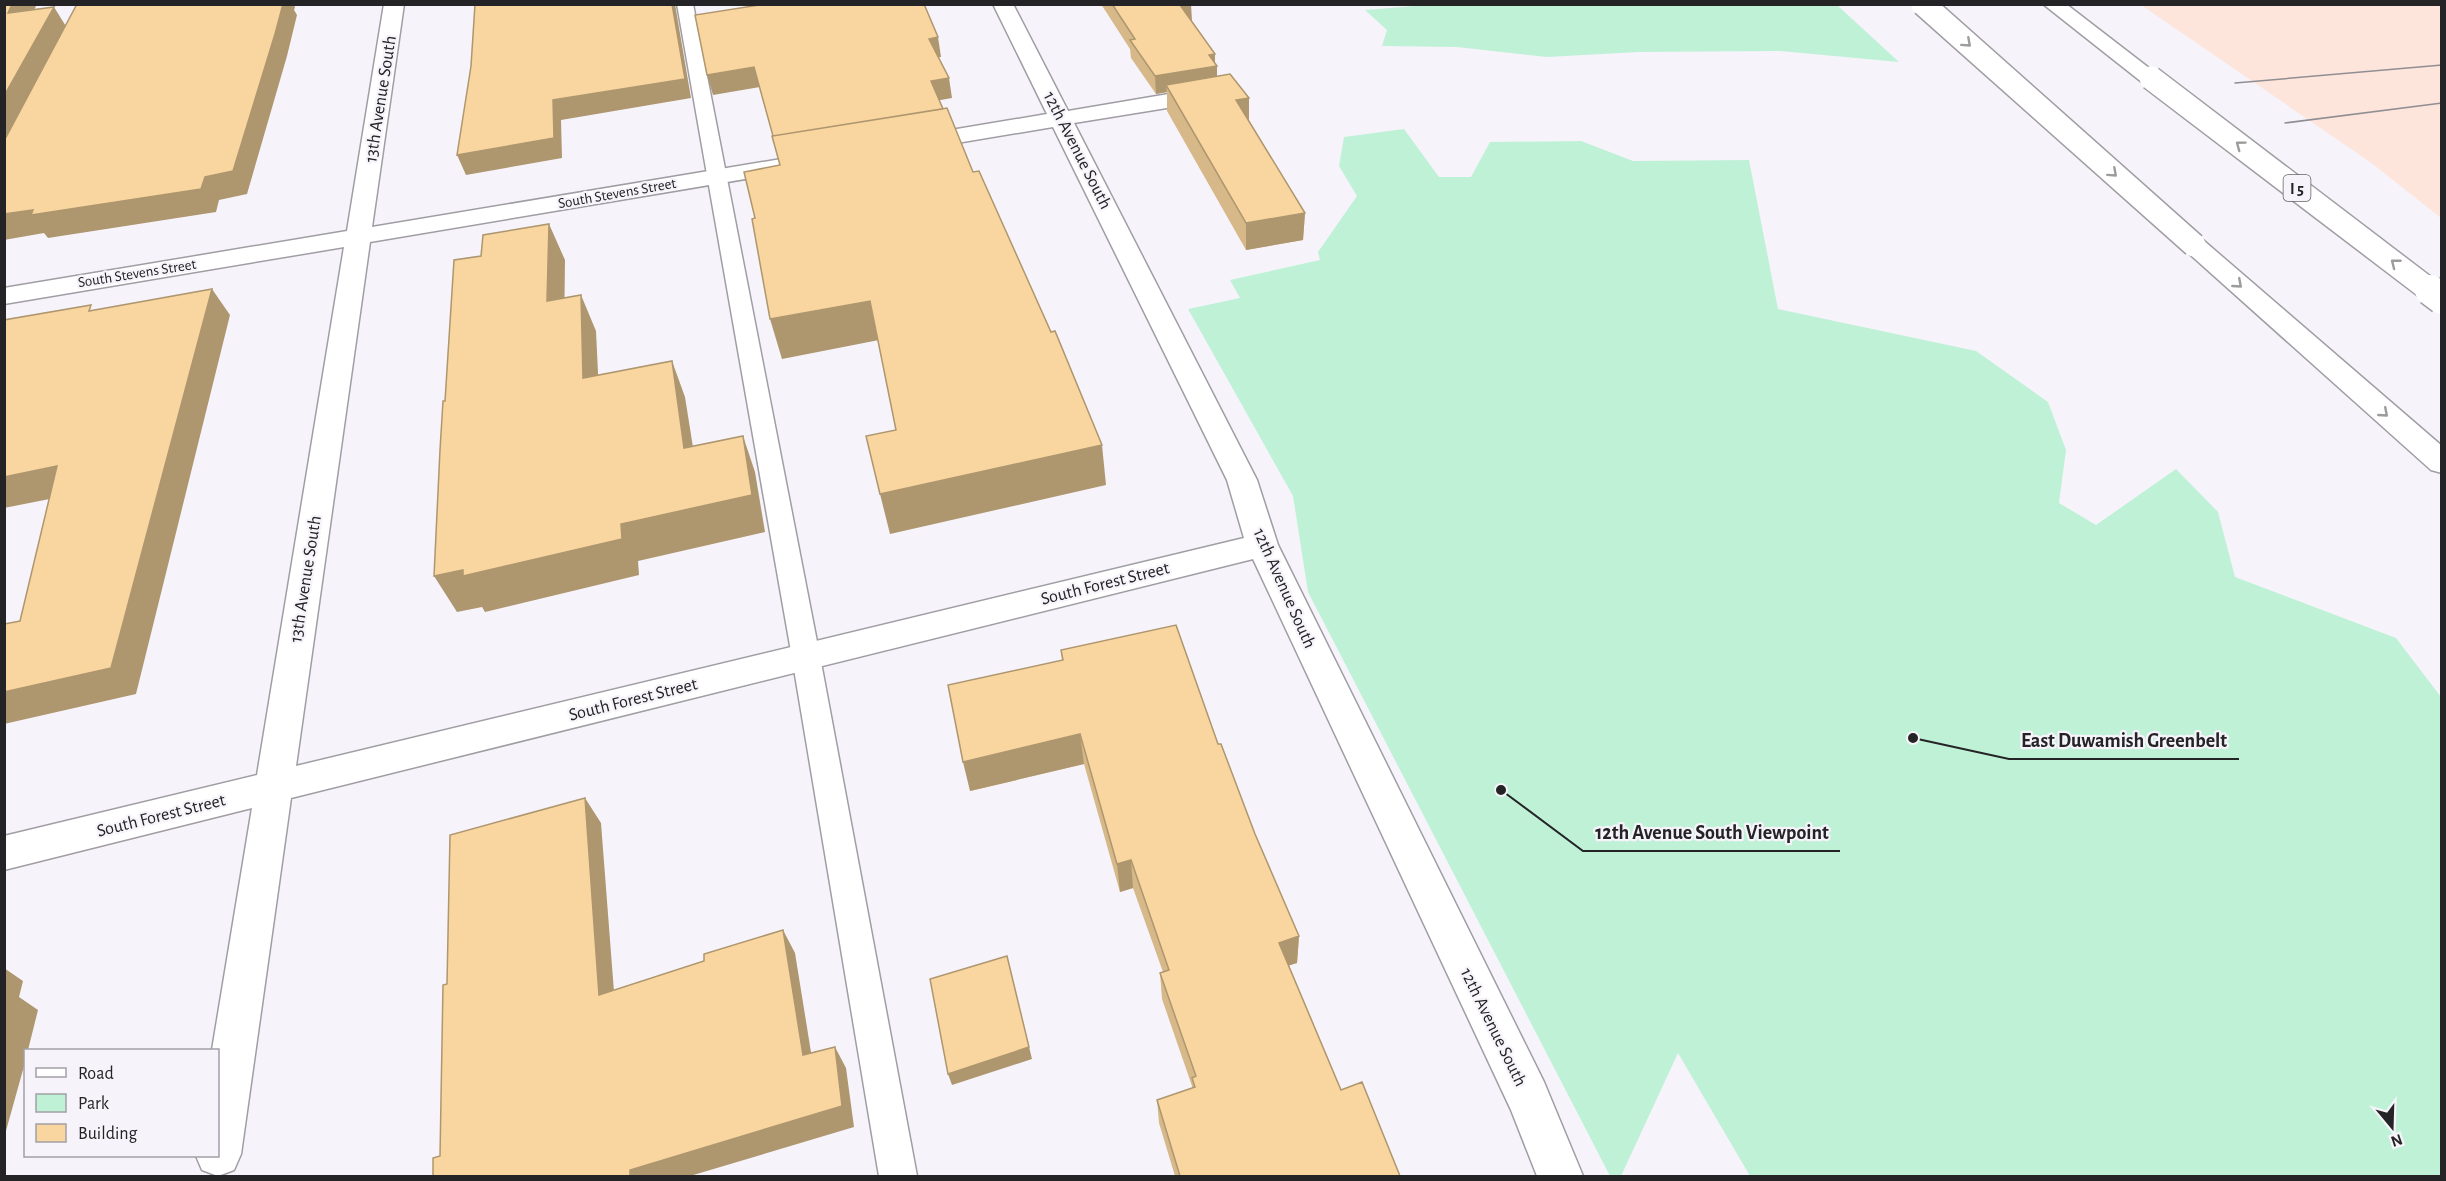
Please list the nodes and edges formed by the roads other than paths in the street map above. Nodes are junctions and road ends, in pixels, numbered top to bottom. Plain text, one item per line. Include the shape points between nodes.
1 (394, 4) edge
2 (685, 4) edge
3 (1003, 4) edge
4 (1923, 4) edge
5 (2053, 4) edge
6 (2081, 4) edge
7 (2151, 78) junction
8 (1229, 91) edge
9 (1063, 119) junction
10 (891, 147) edge
11 (822, 159) edge
12 (718, 176) junction
13 (358, 236) junction
14 (4, 296) edge
15 (2442, 299) edge
16 (2442, 464) edge
17 (1262, 545) junction
18 (806, 657) junction
19 (273, 787) junction
20 (4, 853) edge
21 (219, 1142) edge
22 (217, 1157) edge
23 (214, 1176) edge
24 (898, 1176) edge
25 (1560, 1176) edge

1 - 13 main road, 13th Avenue South
2 - 12 lane
3 - 9 main road, 12th Avenue South
4 -> 16 main road, bridge
5 - 7 main road, I 5
6 - 7 main road
15 -> 7 main road, I 5, bridge
8 - 9 main road
9 - 10 main road
9 - 17 main road, 12th Avenue South via 1242,480
11 - 12 main road, South Stevens Street
12 - 13 main road, South Stevens Street
12 - 18 lane
13 - 14 main road, South Stevens Street
13 - 19 main road, 13th Avenue South
17 - 18 main road, South Forest Street
17 - 25 main road, 12th Avenue South via 1528,1098
18 - 19 main road, South Forest Street
18 - 24 lane
19 - 20 main road, South Forest Street
19 - 21 main road, 13th Avenue South
22 - 23 main road, 13th Avenue South

